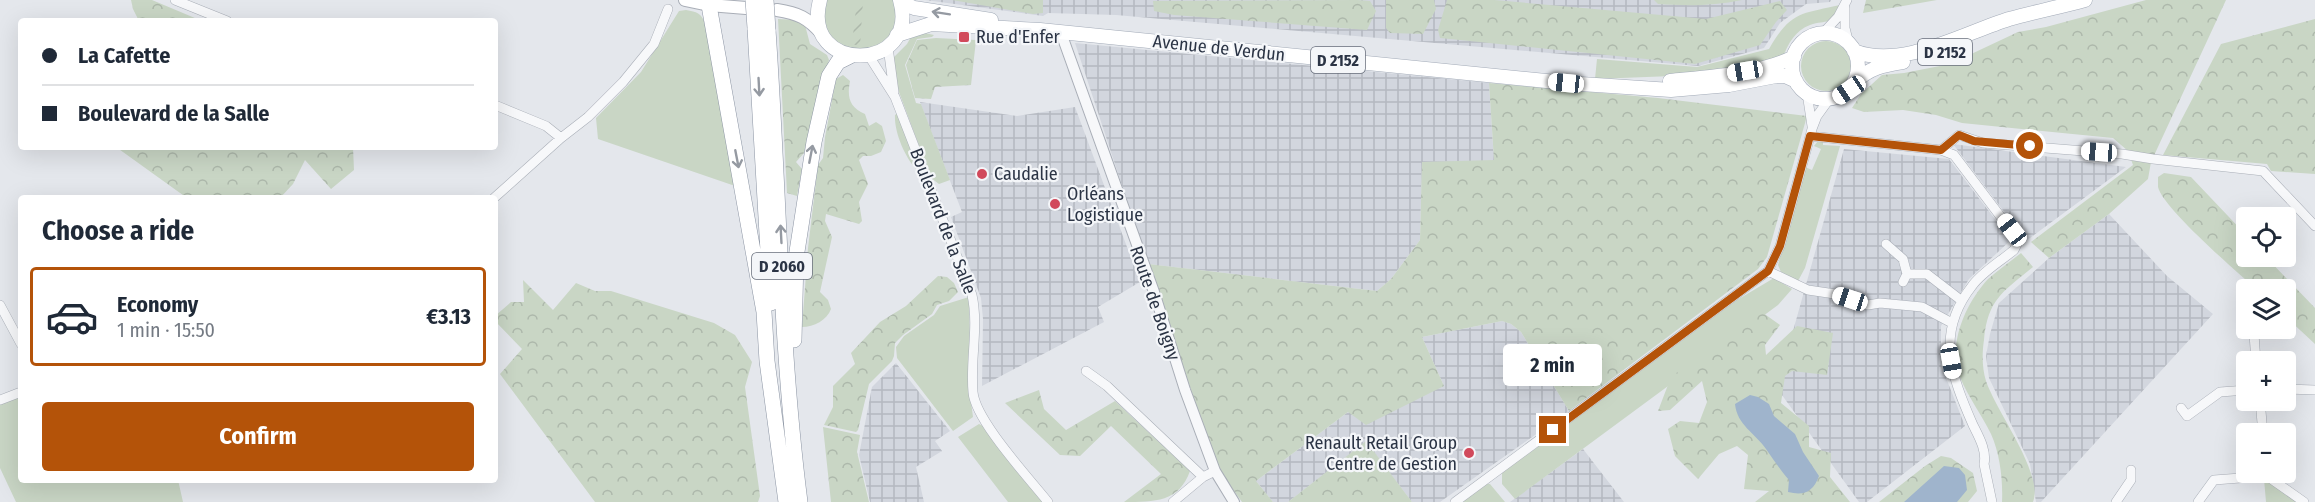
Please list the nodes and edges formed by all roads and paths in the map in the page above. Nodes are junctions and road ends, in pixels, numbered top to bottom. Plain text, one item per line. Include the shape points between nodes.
1 (175, 0) edge
2 (686, 0) edge
3 (820, 0) edge
4 (2085, 0) edge
5 (900, 1) edge
6 (1846, 2) edge
7 (712, 3) edge
8 (750, 4) edge
9 (772, 5) edge
10 (668, 9) dead end
11 (2034, 14) junction
12 (217, 18) edge
13 (762, 29) junction
14 (1040, 30) junction
15 (1061, 33) junction
16 (822, 34) junction
17 (1822, 34) junction
18 (897, 35) junction
19 (888, 47) junction
20 (1851, 47) junction
21 (850, 56) junction
22 (869, 56) junction
23 (1794, 57) junction
24 (1797, 81) junction
25 (1855, 82) junction
26 (1614, 86) junction
27 (1807, 93) junction
28 (895, 98) junction
29 (1830, 98) junction
30 (498, 106) edge
31 (1811, 132) junction
32 (561, 138) junction
33 (1941, 150) junction
34 (497, 195) edge
35 (2315, 226) edge
36 (1886, 244) dead end
37 (1768, 271) junction
38 (1962, 301) junction
39 (0, 305) edge
40 (1952, 323) junction
41 (18, 338) edge
42 (1086, 371) dead end
43 (2296, 389) edge
44 (2315, 390) edge
45 (2236, 391) edge
46 (18, 393) edge
47 (0, 400) edge
48 (2181, 408) dead end
49 (793, 436) junction
50 (2131, 470) dead end
51 (782, 471) junction
52 (1215, 471) junction
53 (1203, 477) junction
54 (2236, 478) edge
55 (2279, 483) edge
56 (786, 502) edge
57 (800, 502) edge
58 (1048, 502) edge
59 (1173, 502) edge
60 (1234, 502) edge
61 (1455, 502) edge
62 (1992, 502) edge
63 (2116, 502) edge
64 (2198, 502) edge
65 (2304, 502) edge

1 - 12 street
2 - 7 main road
3 - 16 main road via 818,22
4 - 11 main road, D 2152
14 -> 5 main road, Avenue de Verdun / D 2152 via 914,8
5 - 18 main road via 902,20
6 - 17 street
6 - 20 street via 1845,28
7 - 8 main road
7 -> 51 highway via 764,312 766,361
8 - 13 highway, D 2060, bridge
9 - 13 highway, D 2060, bridge
9 - 16 main road via 802,16
10 - 32 street via 654,44 639,64 588,117
11 - 20 main road, D 2152 via 1906,54 1867,56
11 - 25 main road, D 2152 via 1944,52 1876,67
49 -> 13 highway, D 2060 via 784,340 776,146
13 -> 51 highway, D 2060 via 775,384
14 - 15 main road, Avenue de Verdun / D 2152
14 - 18 main road, Avenue de Verdun / D 2152 via 931,24
15 - 26 main road, Avenue de Verdun / D 2152
15 - 52 street, Route de Boigny
16 - 21 main road via 829,44
17 - 20 main road via 1837,35
17 - 23 main road via 1805,40
18 - 19 main road
19 - 22 main road
19 - 28 street, Boulevard de la Salle
20 - 25 main road via 1858,58
21 - 22 main road
49 -> 21 highway via 796,258 807,179 829,76 838,62
22 - 28 street, Boulevard de la Salle
23 - 24 main road
23 - 26 main road, Avenue de Verdun / D 2152 via 1745,71
24 - 26 main road, Avenue de Verdun / D 2152 via 1776,76 1671,90
24 - 27 main road
25 - 29 main road via 1839,97
27 - 29 main road
27 - 31 street
28 - 58 street, Boulevard de la Salle via 972,295 976,406
29 - 31 street
30 - 32 street via 546,126
31 - 33 street
31 - 37 street via 1780,246
32 - 34 street
33 - 35 street via 1959,135 1983,143 2122,153 2263,171
33 - 38 street via 1958,159 2012,230 2017,244 1973,284
36 - 38 street via 1903,259 1905,278 1928,274
37 - 40 street via 1808,290 1868,305 1922,307
37 - 61 street
38 - 40 street
39 - 41 street
40 - 62 street via 1948,348 1953,375 1982,444
42 - 53 street
43 - 44 street
45 - 48 street via 2220,392 2187,416
46 - 47 street
49 - 57 highway, D 2060
50 - 63 street via 2131,480
51 - 56 highway, D 2060
52 - 53 street
52 - 60 street, Route de Boigny
53 - 59 street
54 - 64 street via 2214,480
55 - 65 street

